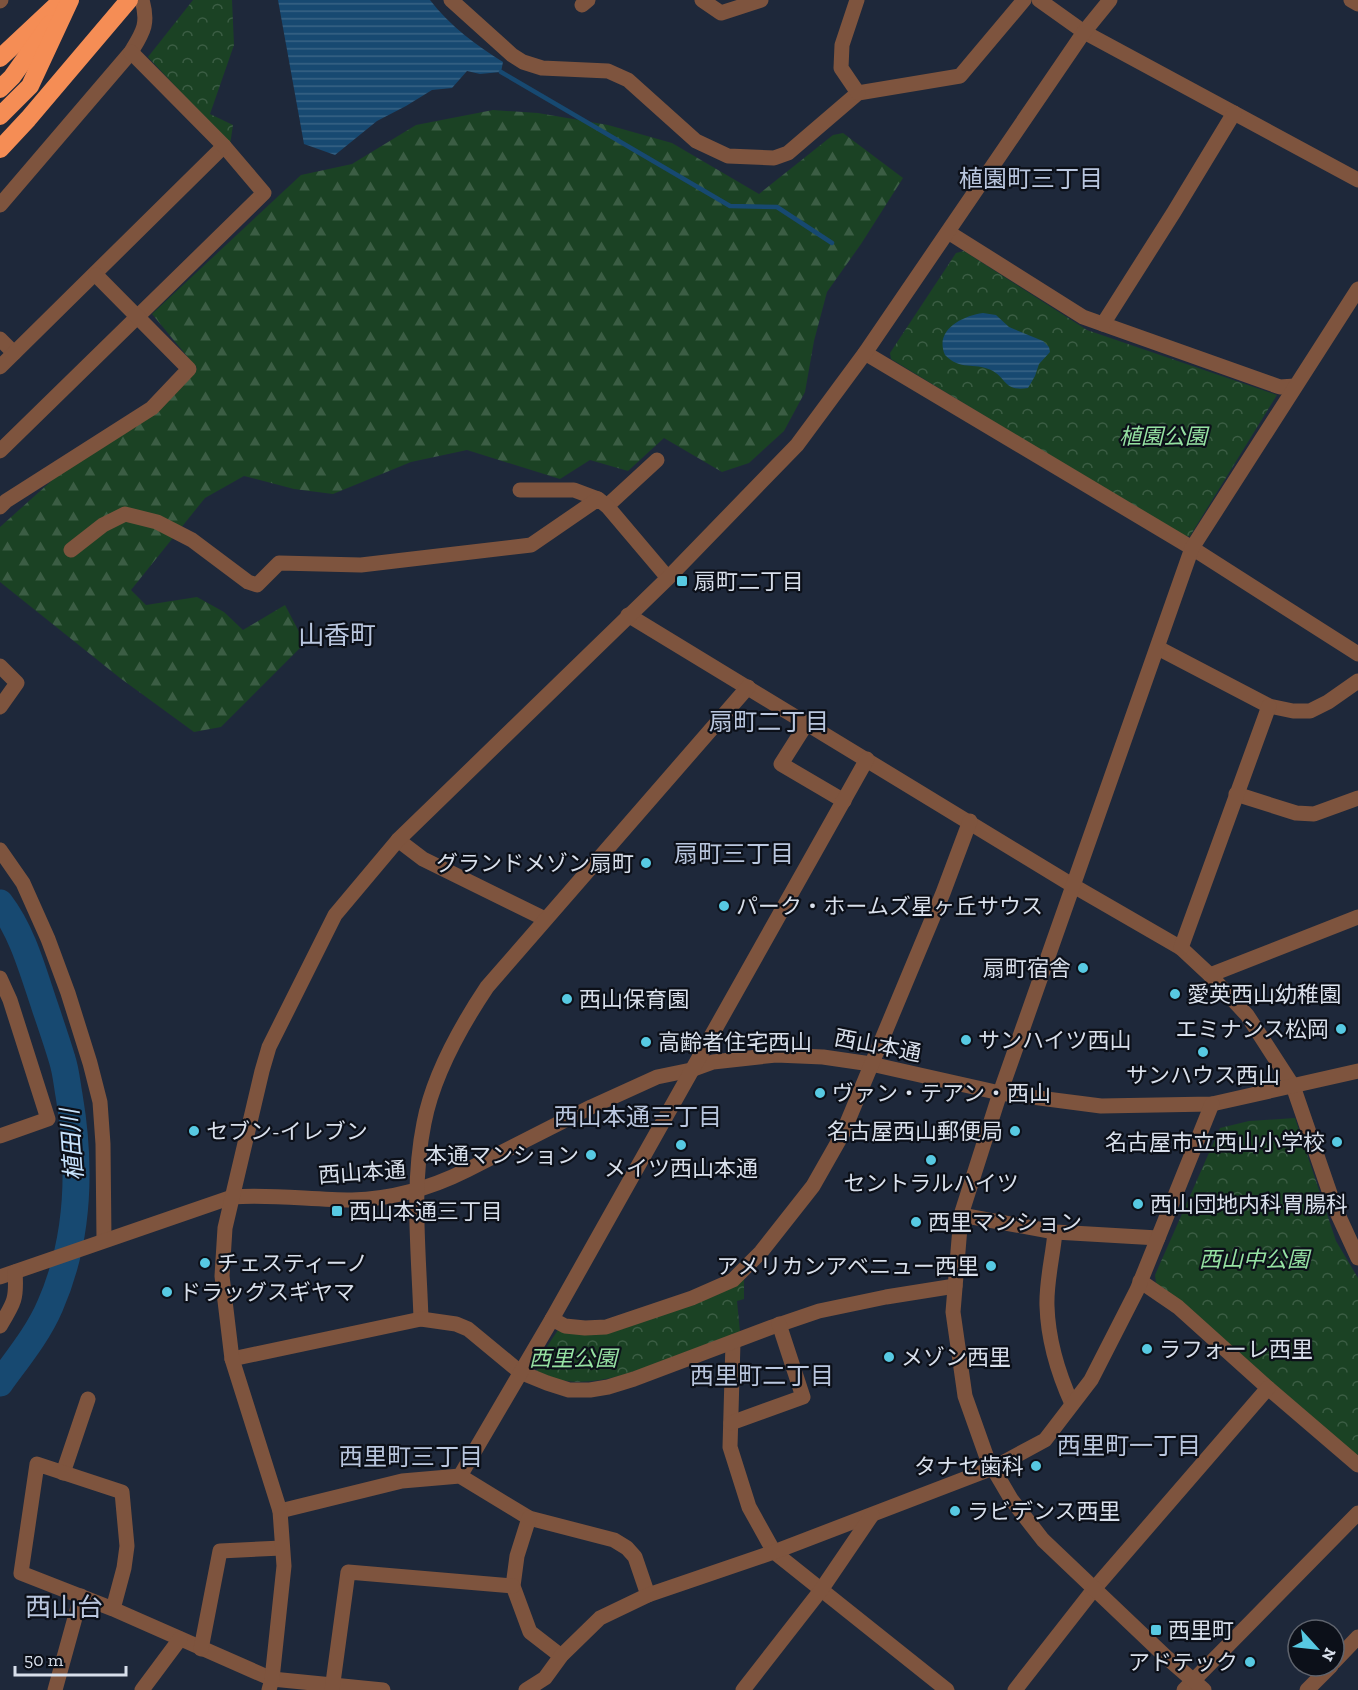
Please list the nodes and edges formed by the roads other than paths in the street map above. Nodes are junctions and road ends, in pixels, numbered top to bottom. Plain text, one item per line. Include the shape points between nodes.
1 (65, 0) edge
2 (129, 0) edge
3 (142, 0) edge
4 (450, 0) edge
5 (702, 0) edge
6 (761, 0) edge
7 (856, 0) edge
8 (1024, 0) edge
9 (1039, 0) edge
10 (1110, 0) edge
11 (1351, 0) edge
12 (1358, 4) edge
13 (1084, 32) junction
14 (0, 43) edge
15 (131, 52) junction
16 (0, 58) edge
17 (0, 72) edge
18 (0, 89) edge
19 (858, 93) junction
20 (0, 102) edge
21 (1234, 113) junction
22 (0, 116) edge
23 (224, 146) junction
24 (0, 149) edge
25 (1358, 180) edge
26 (0, 205) edge
27 (948, 232) junction
28 (96, 275) junction
29 (1358, 289) edge
30 (137, 317) junction
31 (1103, 324) junction
32 (0, 339) edge
33 (14, 353) junction
34 (865, 353) junction
35 (0, 367) edge
36 (1295, 386) junction
37 (0, 451) edge
38 (657, 460) dead end
39 (520, 490) dead end
40 (2, 501) edge
41 (603, 503) junction
42 (1192, 548) junction
43 (71, 550) dead end
44 (669, 578) junction
45 (628, 615) junction
46 (1158, 648) junction
47 (1358, 654) edge
48 (0, 666) edge
49 (1358, 681) edge
50 (748, 687) junction
51 (1269, 706) junction
52 (0, 708) edge
53 (807, 723) junction
54 (867, 759) junction
55 (1236, 794) junction
56 (1358, 798) edge
57 (844, 801) junction
58 (970, 821) junction
59 (398, 840) junction
60 (0, 850) edge
61 (1072, 885) junction
62 (1358, 917) edge
63 (545, 919) junction
64 (1181, 948) junction
65 (1210, 975) junction
66 (0, 978) edge
67 (5, 1002) edge
68 (871, 1064) junction
69 (691, 1070) junction
70 (1358, 1071) edge
71 (1293, 1086) junction
72 (1000, 1093) junction
73 (1212, 1104) junction
74 (0, 1136) edge
75 (416, 1191) junction
76 (232, 1197) junction
77 (961, 1215) junction
78 (1055, 1232) junction
79 (1158, 1238) junction
80 (101, 1241) junction
81 (1358, 1258) edge
82 (4, 1276) edge
83 (1140, 1281) junction
84 (955, 1286) junction
85 (421, 1319) junction
86 (552, 1319) junction
87 (779, 1324) junction
88 (0, 1326) edge
89 (733, 1342) junction
90 (232, 1359) junction
91 (520, 1372) junction
92 (1268, 1388) junction
93 (88, 1399) dead end
94 (1072, 1404) junction
95 (731, 1423) junction
96 (1358, 1465) edge
97 (993, 1468) junction
98 (63, 1473) junction
99 (460, 1476) junction
100 (280, 1511) junction
101 (1358, 1512) edge
102 (872, 1515) junction
103 (529, 1518) junction
104 (282, 1548) junction
105 (774, 1552) junction
106 (513, 1586) junction
107 (1094, 1589) junction
108 (820, 1590) junction
109 (648, 1595) junction
110 (81, 1596) junction
111 (113, 1609) junction
112 (1358, 1638) edge
113 (180, 1639) junction
114 (201, 1648) junction
115 (1346, 1650) edge
116 (561, 1656) junction
117 (1318, 1678) edge
118 (270, 1684) edge
119 (332, 1687) edge
120 (1193, 1687) edge
121 (363, 1689) edge
122 (55, 1690) edge
123 (142, 1690) edge
124 (384, 1690) edge
125 (526, 1690) edge
126 (743, 1690) edge
127 (947, 1690) edge
128 (1015, 1690) edge
129 (1307, 1690) edge

1 - 14 highway
1 - 16 highway
1 - 17 highway
1 - 18 highway
1 - 20 highway via 23,78
1 - 22 highway via 30,86
2 - 24 highway
3 - 15 street via 146,14 144,30
4 - 19 street via 523,62 542,68 608,71 628,80 696,141 728,156 774,158 788,153
5 - 6 street via 721,13
7 - 19 street via 842,45 841,68
8 - 19 street via 960,76
9 - 13 street
10 - 13 street
11 - 12 street
13 - 21 street
13 - 27 street
15 - 23 street
15 - 26 street
21 - 25 street
21 - 31 street
23 - 28 street
23 - 30 street via 264,193
27 - 31 street via 1083,317
27 - 34 street
28 - 30 street
28 - 33 street
29 - 36 street
30 - 37 street
30 - 40 street via 189,369 152,408
31 - 36 street via 1280,387
32 - 33 street
33 - 35 street
34 - 42 street
34 - 44 street via 797,445
36 - 42 street
38 - 41 street
39 - 41 street via 574,490
41 - 43 street via 531,545 361,565 279,563 257,585 192,540 157,522 125,514 103,525
41 - 44 street
42 - 46 street
42 - 47 street
44 - 45 street
45 - 50 street
45 - 59 street
46 - 51 street
46 - 61 street
48 - 52 street via 17,684
49 - 51 street via 1310,711
50 - 53 street
50 - 63 street
51 - 55 street
53 - 54 street
53 - 57 street via 781,764
54 - 57 street
54 - 58 street
55 - 56 street via 1296,813 1314,814
55 - 64 street
57 - 69 street
58 - 61 street
58 - 68 street
59 - 63 street via 423,859
59 - 76 street via 335,915 273,1040
60 - 80 street via 23,883 48,939 90,1063 100,1102 103,1144
61 - 64 street
61 - 72 street
62 - 65 street
63 - 75 street via 487,987 456,1040 424,1123
64 - 65 street
65 - 71 street via 1247,1015
66 - 67 street
67 - 74 street via 48,1119
68 - 69 street, 西山本通 via 776,1055 713,1062
68 - 72 street, 西山本通
68 - 86 street via 842,1135 813,1186 761,1252 733,1280 606,1327 565,1326
69 - 75 street, 西山本通 via 657,1077 625,1090 443,1182
69 - 86 street
70 - 71 street, 西山本通
71 - 73 street, 西山本通
71 - 81 street via 1335,1208
72 - 73 street, 西山本通 via 1101,1106
72 - 77 street
73 - 79 street
75 - 76 street, 西山本通 via 355,1200
75 - 85 street
76 - 80 street, 西山本通
76 - 90 street via 225,1228 222,1276
77 - 78 street
77 - 84 street
78 - 79 street
78 - 94 street via 1047,1305 1053,1347
79 - 83 street
80 - 82 street, 西山本通
82 - 88 street via 16,1292 15,1302
83 - 92 street via 1178,1307
83 - 94 street via 1091,1380
84 - 87 street via 841,1306
84 - 97 street via 953,1312 965,1396
85 - 90 street
85 - 91 street via 468,1329
86 - 91 street
87 - 89 street
87 - 95 street via 802,1397
89 - 91 street via 608,1388 569,1390
89 - 95 street
90 - 100 street
91 - 99 street
92 - 96 street
92 - 107 street
93 - 98 street
94 - 97 street via 1045,1440
95 - 105 street via 730,1447 738,1475
97 - 102 street
97 - 107 street via 1043,1540
98 - 110 street via 37,1464 21,1573
98 - 111 street via 122,1492 127,1546
99 - 100 street via 402,1481
99 - 103 street
100 - 104 street
101 - 120 street
102 - 105 street
102 - 108 street
103 - 106 street
103 - 109 street via 614,1540 627,1548 635,1557
104 - 114 street via 220,1551
104 - 118 street via 284,1566
105 - 108 street
105 - 109 street
106 - 116 street via 530,1632
106 - 119 street via 348,1572
107 - 120 street
107 - 128 street
108 - 126 street
108 - 127 street
109 - 116 street via 600,1618
110 - 111 street
110 - 122 street
111 - 113 street
112 - 115 street
113 - 114 street
113 - 123 street
114 - 118 street
116 - 125 street via 545,1678
117 - 129 street
118 - 119 street
119 - 121 street
121 - 124 street

